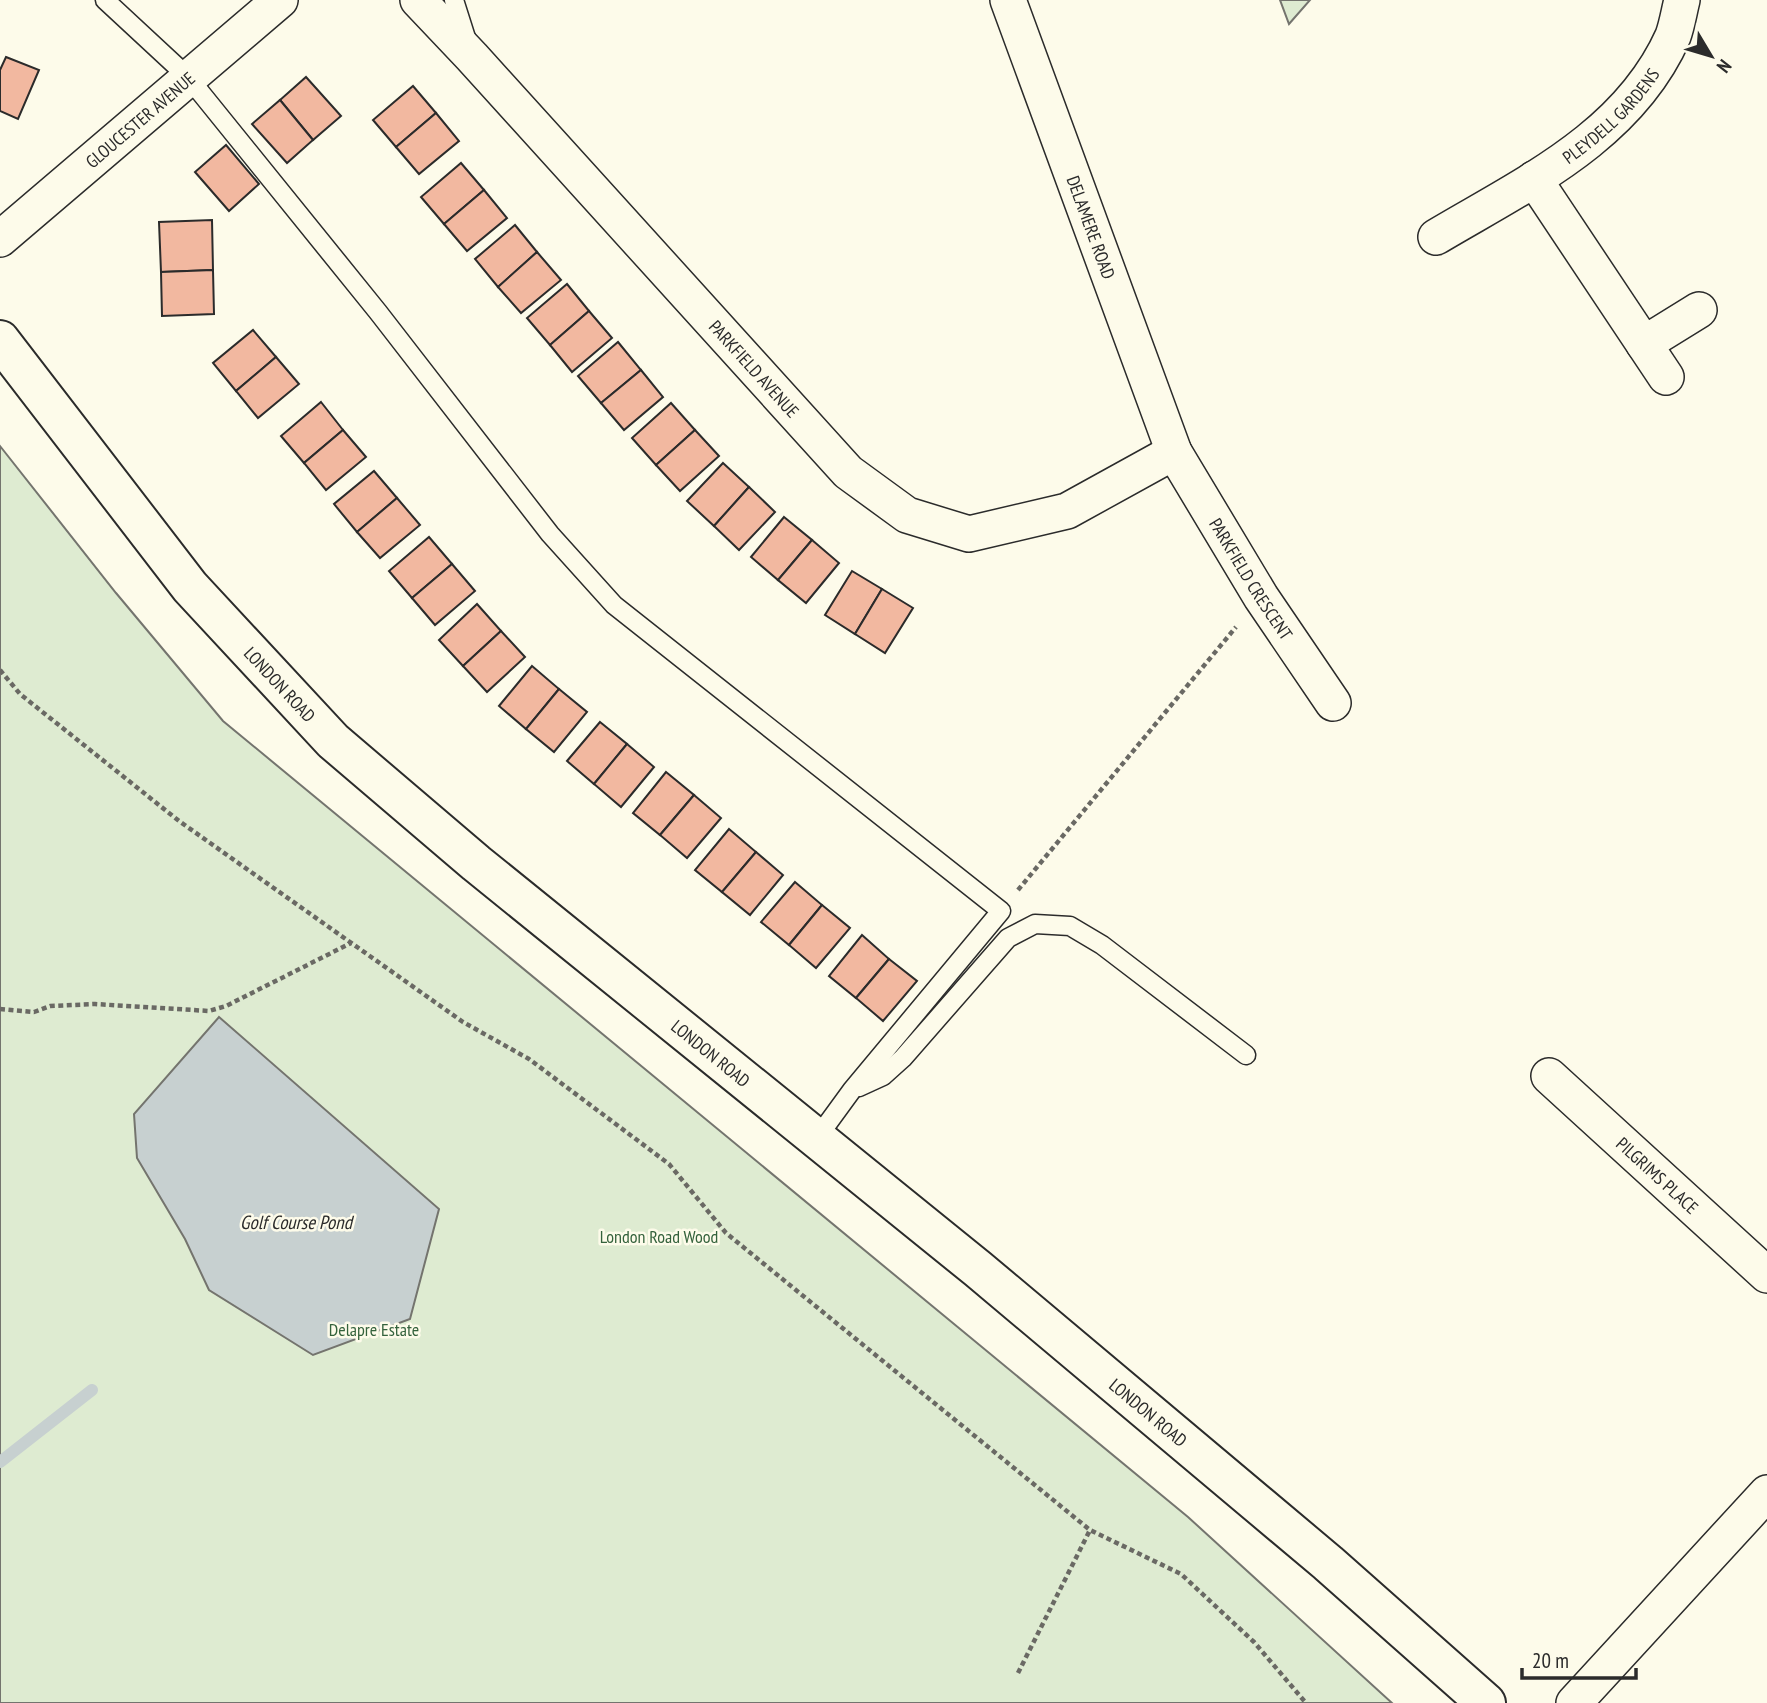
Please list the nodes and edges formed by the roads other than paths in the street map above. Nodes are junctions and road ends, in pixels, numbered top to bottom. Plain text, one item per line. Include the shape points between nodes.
1 (105, 0) edge
2 (280, 0) edge
3 (418, 0) edge
4 (454, 0) edge
5 (1008, 0) edge
6 (1682, 0) edge
7 (472, 57) junction
8 (188, 78) junction
9 (1534, 179) junction
10 (1436, 236) dead end
11 (0, 239) edge
12 (1699, 310) dead end
13 (0, 340) edge
14 (1644, 344) junction
15 (1665, 377) dead end
16 (1174, 452) junction
17 (1333, 703) dead end
18 (1247, 1055) dead end
19 (1549, 1076) dead end
20 (852, 1090) junction
21 (817, 1138) junction
22 (1767, 1275) edge
23 (1767, 1493) edge
24 (1486, 1703) edge
25 (1574, 1703) edge

1 - 8 lane
2 - 8 street, GLOUCESTER AVENUE
3 - 7 street, PARKFIELD AVENUE
4 - 7 lane
5 - 16 street, DELAMERE ROAD
6 - 9 street, PLEYDELL GARDENS via 1673,36 1644,85 1615,120
7 - 16 street, PARKFIELD AVENUE via 848,472 906,515 969,534 1067,511
8 - 11 street, GLOUCESTER AVENUE
8 - 20 lane via 550,534 614,605 1001,911
9 - 10 street, PLEYDELL GARDENS
9 - 14 street
12 - 14 street
13 - 21 highway, LONDON ROAD via 190,587 333,741 476,863
14 - 15 street
16 - 17 street, PARKFIELD CRESCENT via 1261,597
18 - 20 lane via 1102,945 1070,926 1035,924 1008,938 903,1058 883,1076
19 - 22 street, PILGRIMS PLACE
20 - 21 lane
21 - 24 highway, LONDON ROAD via 1317,1554
23 - 25 street

